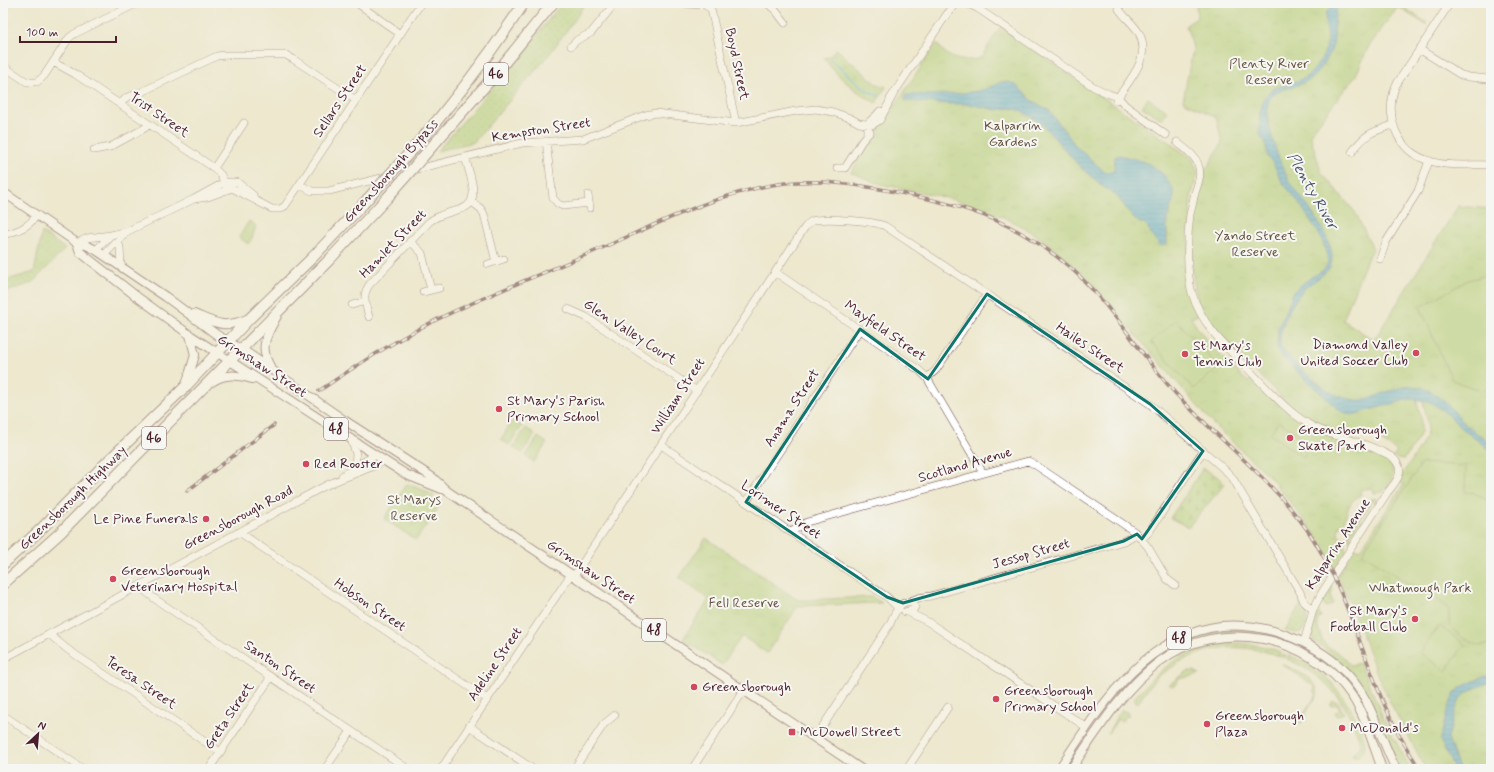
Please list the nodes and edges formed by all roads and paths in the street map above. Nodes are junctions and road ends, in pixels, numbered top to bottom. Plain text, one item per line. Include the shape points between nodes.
1 (138, 3) edge
2 (357, 3) edge
3 (421, 3) edge
4 (524, 3) edge
5 (553, 3) edge
6 (615, 3) edge
7 (667, 3) edge
8 (767, 3) edge
9 (951, 3) edge
10 (957, 3) edge
11 (966, 3) edge
12 (1450, 3) edge
13 (711, 5) edge
14 (974, 6) edge
15 (1120, 9) dead end
16 (947, 14) junction
17 (785, 23) dead end
18 (401, 32) junction
19 (571, 46) dead end
20 (1419, 49) junction
21 (54, 60) junction
22 (3, 66) edge
23 (1488, 79) dead end
24 (1117, 98) junction
25 (356, 100) junction
26 (122, 106) junction
27 (244, 123) dead end
28 (736, 123) junction
29 (869, 123) junction
30 (149, 124) junction
31 (1393, 124) junction
32 (546, 141) junction
33 (94, 150) dead end
34 (1352, 152) dead end
35 (465, 157) junction
36 (1429, 161) junction
37 (1491, 165) edge
38 (214, 168) junction
39 (844, 168) dead end
40 (226, 185) junction
41 (299, 186) junction
42 (3, 192) edge
43 (472, 202) junction
44 (589, 202) dead end
45 (37, 215) junction
46 (803, 230) joint
47 (128, 231) junction
48 (3, 235) edge
49 (111, 235) junction
50 (410, 241) junction
51 (118, 242) junction
52 (77, 243) junction
53 (96, 250) junction
54 (104, 255) junction
55 (1380, 259) dead end
56 (90, 260) junction
57 (504, 260) dead end
58 (496, 262) junction
59 (488, 264) dead end
60 (97, 266) junction
61 (121, 267) junction
62 (775, 272) junction
63 (439, 288) dead end
64 (431, 290) junction
65 (423, 292) dead end
66 (987, 294) junction
67 (365, 301) junction
68 (352, 305) dead end
69 (182, 309) junction
70 (568, 309) dead end
71 (280, 310) junction
72 (369, 317) dead end
73 (249, 319) junction
74 (860, 329) junction
75 (190, 335) junction
76 (228, 341) junction
77 (241, 349) junction
78 (217, 353) junction
79 (229, 361) junction
80 (273, 370) junction
81 (927, 378) junction
82 (262, 382) junction
83 (186, 386) junction
84 (204, 388) junction
85 (697, 391) junction
86 (351, 439) junction
87 (661, 445) junction
88 (391, 451) junction
89 (1203, 451) junction
90 (375, 455) junction
91 (384, 461) junction
92 (355, 466) junction
93 (983, 473) junction
94 (338, 479) junction
95 (447, 491) junction
96 (746, 502) junction
97 (239, 532) junction
98 (791, 532) junction
99 (1136, 533) junction
100 (1142, 539) junction
101 (3, 564) edge
102 (572, 575) junction
103 (3, 584) edge
104 (1175, 585) dead end
105 (139, 586) junction
106 (1300, 592) junction
107 (1317, 601) junction
108 (906, 607) junction
109 (1313, 610) junction
110 (49, 634) junction
111 (1304, 642) junction
112 (1300, 652) junction
113 (3, 659) edge
114 (271, 677) junction
115 (744, 690) junction
116 (487, 699) junction
117 (948, 707) dead end
118 (3, 715) edge
119 (615, 715) dead end
120 (469, 726) junction
121 (1086, 727) junction
122 (351, 730) junction
123 (1096, 733) junction
124 (815, 738) junction
125 (220, 752) junction
126 (1391, 759) junction
127 (1380, 765) edge
128 (83, 769) edge
129 (209, 769) edge
130 (325, 769) edge
131 (408, 769) edge
132 (441, 769) edge
133 (533, 769) edge
134 (574, 769) edge
135 (692, 769) edge
136 (861, 769) edge
137 (907, 769) edge
138 (1059, 769) edge
139 (1071, 769) edge
140 (1396, 769) edge

1 - 21 street via 74,34
2 - 18 street
3 - 18 street, Sellars Street
4 - 73 highway, Greensborough Bypass / 46, bridge via 466,86 413,149 312,258
5 - 71 highway, Greensborough Bypass / 46, bridge via 493,77 387,198
6 - 19 street via 591,33
7 - 13 street, Boyd Street
8 - 17 street
9 - 16 street
10 - 16 street
11 - 14 street
12 - 20 street
13 - 28 street, Boyd Street
14 - 24 street via 1094,87
15 - 24 street via 1141,37 1143,49 1139,65
16 - 29 street via 893,95
18 - 25 street, Sellars Street
20 - 23 street via 1461,75
20 - 31 street via 1394,91 1391,108
21 - 22 street via 41,79 34,83 24,80
21 - 26 street, Trist Street
24 - 107 street, Kalparrin Avenue via 1177,142 1193,156 1199,166 1200,178 1189,225 1188,272 1195,302 1206,324 1298,417 1317,429 1376,449 1397,468 1387,493
25 - 26 street via 293,58 283,55 220,55 137,94
25 - 41 street, Sellars Street
26 - 30 street, Trist Street
27 - 38 street
28 - 29 street, Kempston Street via 808,109 823,110
28 - 32 street, Kempston Street via 656,113 590,137
29 - 39 street via 870,131
30 - 33 street via 110,146
30 - 38 street, Trist Street
31 - 34 street via 1368,134
31 - 36 street via 1406,147
32 - 35 street, Kempston Street via 522,143
32 - 44 street via 555,201 563,206
35 - 41 street, Kempston Street via 329,191 312,191
35 - 43 street via 474,192
36 - 37 street
36 - 55 street via 1418,191 1386,242
38 - 40 street, Trist Street
40 - 41 street, Sellars Street via 272,209 285,206
40 - 47 street via 208,197 194,199
42 - 45 main road, Grimshaw Street / 48
43 - 50 street, Hamlet Street via 466,208 446,212 435,218
43 - 58 street via 482,211
45 - 48 street via 26,227
45 - 52 main road, Grimshaw Street / 48
46 - 62 street, William Street
46 - 66 street, Hailes Street via 812,221 822,219 882,224
47 - 49 street
47 - 51 street
49 - 52 street via 87,238
49 - 53 street
50 - 64 street via 422,253
50 - 67 street, Hamlet Street via 367,288 364,294
51 - 54 street
51 - 61 street
52 - 53 main road, Grimshaw Street / 48
52 - 56 main road, Grimshaw Street / 48 via 80,252
53 - 54 main road, Grimshaw Street / 48
53 - 56 main road
54 - 60 main road
54 - 61 main road, Grimshaw Street / 48
56 - 60 main road, Grimshaw Street / 48
57 - 58 street
58 - 59 street
60 - 75 main road, Grimshaw Street / 48
61 - 69 main road, Grimshaw Street / 48
62 - 74 street, Mayfield Street
62 - 85 street, William Street
63 - 64 street
64 - 65 street
66 - 81 street via 936,370
66 - 89 street, Hailes Street via 1150,404
67 - 68 street, Hamlet Street
67 - 72 street, Hamlet Street
69 - 73 main road via 222,325 236,324
69 - 76 main road, Grimshaw Street / 48
70 - 85 street, Glen Valley Court via 586,317
71 - 77 highway, Greensborough Bypass / 46
71 - 80 main road via 264,344 265,355
73 - 76 highway, Greensborough Bypass / 46
74 - 81 street, Mayfield Street via 916,367
74 - 96 street, Anama Street
75 - 78 main road, Grimshaw Street / 48
75 - 83 main road via 195,355
76 - 77 main road, Grimshaw Street / 48
76 - 78 highway, 46
77 - 79 highway, 46
77 - 80 main road, Grimshaw Street / 48
78 - 79 main road, Grimshaw Street / 48
78 - 83 highway, Greensborough Highway / 46
79 - 82 main road, Grimshaw Street / 48
79 - 84 highway, Greensborough Highway / 46
80 - 88 main road, Grimshaw Street / 48
81 - 93 street, Mayfield Street
82 - 84 main road via 242,376 222,376
82 - 86 main road, Grimshaw Street / 48
83 - 101 highway, Greensborough Highway / 46
84 - 103 highway, Greensborough Highway / 46 via 60,533
85 - 87 street, William Street
86 - 90 main road, Grimshaw Street / 48
86 - 92 street via 356,454
87 - 96 street, Lorimer Street
87 - 102 street, William Street
88 - 90 main road, Greensborough Road
88 - 91 main road
88 - 95 main road, Grimshaw Street / 48 via 432,477
89 - 100 street
89 - 106 street, Hailes Street via 1232,477
90 - 91 main road, Grimshaw Street / 48
90 - 92 street, Greensborough Road
91 - 94 street, Greensborough Road
91 - 95 main road, Grimshaw Street / 48 via 407,475
92 - 94 street, Greensborough Road
93 - 98 street, Scotland Avenue via 807,522
93 - 99 street, Scotland Avenue via 1025,461 1032,462
94 - 97 street, Greensborough Road
95 - 102 main road, Grimshaw Street / 48
96 - 98 street, Lorimer Street
97 - 105 street, Greensborough Road
97 - 116 street, Hobson Street
98 - 108 street, Lorimer Street via 887,597
99 - 100 street, Scotland Avenue
99 - 108 street, Jessop Street via 1124,541 918,598
100 - 104 street, Scotland Avenue via 1168,580
102 - 115 main road, Grimshaw Street / 48
102 - 116 street, Adeline Street
105 - 110 street, Greensborough Road
105 - 114 street, Santon Street
106 - 107 street via 1306,598
106 - 109 street, Hailes Street via 1304,602
107 - 109 street, Kalparrin Avenue
108 - 121 street, Lorimer Street
108 - 124 street, Jessop Street via 890,624
109 - 111 street
110 - 113 street, Greensborough Road
110 - 125 street, Teresa Street via 67,649
111 - 112 main road
111 - 121 main road, 48 via 1277,632 1246,626 1210,628 1189,634 1172,641 1146,659 1107,700
111 - 126 main road, 48 via 1329,657 1354,682 1371,710
112 - 123 main road, 48 via 1275,642 1246,636 1224,636 1191,644 1170,654 1152,667 1112,709
112 - 127 main road, 48 via 1330,671 1352,696
114 - 122 street, Santon Street
114 - 125 street, Greta Street
115 - 124 main road, Grimshaw Street / 48
115 - 135 street
116 - 120 street, Adeline Street
117 - 137 street
118 - 128 street
119 - 134 street via 604,724
120 - 132 street, Adeline Street
120 - 133 street
121 - 123 main road
121 - 138 main road, 48
122 - 130 street
122 - 131 street, Santon Street
123 - 139 main road, 48
124 - 136 main road, Grimshaw Street / 48
125 - 129 street, Greta Street
126 - 127 main road
126 - 140 main road, 48

